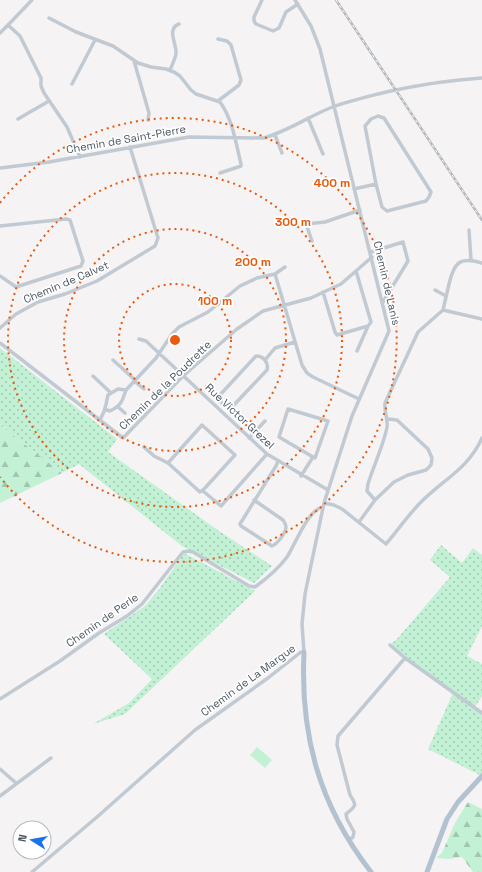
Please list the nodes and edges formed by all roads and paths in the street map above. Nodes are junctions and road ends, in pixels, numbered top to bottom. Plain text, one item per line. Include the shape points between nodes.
1 (32, 0) edge
2 (262, 0) edge
3 (295, 0) edge
4 (298, 4) junction
5 (49, 18) dead end
6 (179, 24) dead end
7 (8, 25) junction
8 (0, 33) edge
9 (218, 39) dead end
10 (95, 40) junction
11 (134, 61) junction
12 (170, 70) junction
13 (482, 78) edge
14 (72, 84) dead end
15 (49, 101) junction
16 (218, 101) junction
17 (335, 106) junction
18 (308, 118) junction
19 (18, 119) dead end
20 (148, 120) dead end
21 (275, 135) junction
22 (235, 138) junction
23 (130, 147) junction
24 (282, 153) dead end
25 (323, 154) dead end
26 (80, 157) junction
27 (0, 168) edge
28 (220, 173) dead end
29 (376, 184) junction
30 (354, 189) junction
31 (360, 210) junction
32 (0, 226) edge
33 (470, 230) dead end
34 (312, 241) dead end
35 (370, 252) junction
36 (372, 257) junction
37 (471, 260) junction
38 (482, 263) edge
39 (284, 267) dead end
40 (356, 271) junction
41 (275, 274) junction
42 (0, 276) edge
43 (435, 290) dead end
44 (324, 292) junction
45 (446, 296) junction
46 (383, 302) junction
47 (284, 305) junction
48 (443, 310) junction
49 (482, 319) edge
50 (368, 326) junction
51 (0, 328) edge
52 (139, 339) dead end
53 (295, 342) junction
54 (0, 343) edge
55 (357, 351) dead end
56 (160, 354) junction
57 (113, 360) dead end
58 (265, 360) junction
59 (93, 376) dead end
60 (183, 376) junction
61 (135, 380) junction
62 (144, 389) dead end
63 (126, 390) junction
64 (111, 393) junction
65 (359, 399) junction
66 (224, 404) junction
67 (118, 407) junction
68 (219, 409) junction
69 (106, 410) junction
70 (125, 413) dead end
71 (388, 419) junction
72 (100, 420) junction
73 (265, 421) dead end
74 (249, 438) junction
75 (482, 438) edge
76 (144, 447) dead end
77 (267, 454) junction
78 (313, 457) junction
79 (278, 461) junction
80 (168, 463) junction
81 (301, 476) junction
82 (328, 490) junction
83 (203, 491) junction
84 (254, 500) junction
85 (375, 500) junction
86 (323, 505) junction
87 (359, 522) junction
88 (390, 645) dead end
89 (304, 652) junction
90 (405, 658) junction
91 (0, 699) edge
92 (482, 713) edge
93 (50, 758) dead end
94 (0, 769) edge
95 (482, 776) edge
96 (16, 783) junction
97 (0, 796) edge
98 (349, 840) junction
99 (32, 872) edge
100 (371, 872) edge
101 (426, 872) edge

1 - 7 street
2 - 4 street via 254,21 273,31 279,28 286,12
3 - 4 street, Chemin de Lanis
4 - 17 street, Chemin de Lanis via 316,36
5 - 10 street
6 - 12 street via 173,30 176,52
7 - 8 street
7 - 15 street via 20,36 41,78 41,86
9 - 16 street via 231,45 241,80 240,85
10 - 11 street via 113,46
10 - 14 street
11 - 12 street
11 - 20 street
12 - 16 street via 180,76 196,94
13 - 17 street, Chemin de Saint-Pierre via 391,91
15 - 19 street
15 - 26 street via 67,127
16 - 22 street via 223,107
17 - 18 street, Chemin de Saint-Pierre
17 - 30 street, Chemin de Lanis
18 - 21 street, Chemin de Saint-Pierre
18 - 25 street
21 - 22 street, Chemin de Saint-Pierre via 264,138
21 - 24 street
22 - 23 street, Chemin de Saint-Pierre via 189,137
22 - 28 street via 241,166
23 - 26 street, Chemin de Saint-Pierre
23 - 51 street, Chemin de Calvet via 158,238 155,246 97,281 38,302 16,314
26 - 27 street, Chemin de Saint-Pierre
29 - 29 street via 382,207 387,211 426,201 431,192 384,118 378,116 365,126
29 - 30 street
30 - 31 street, Chemin de Lanis
31 - 34 street via 326,222 306,224
31 - 35 street, Chemin de Lanis
32 - 42 street via 70,220 83,261 81,266 16,287
33 - 37 street
35 - 36 street, Chemin de Lanis
35 - 46 street via 403,242 408,261
36 - 40 street, Chemin de la Poudrette
36 - 46 street, Chemin de Lanis
37 - 38 street
37 - 45 street via 455,266
39 - 41 street
40 - 44 street, Chemin de la Poudrette via 341,284
40 - 50 street via 371,322
41 - 47 street
41 - 56 street via 257,278 240,286 208,312 181,325 172,334
43 - 45 street
44 - 47 street, Chemin de la Poudrette
44 - 50 street via 337,335
45 - 48 street
46 - 65 street, Chemin de Lanis via 389,332
47 - 53 street
47 - 60 street, Chemin de la Poudrette via 263,311 237,329
48 - 49 street
48 - 71 street via 418,332 385,403 384,411
50 - 55 street
52 - 56 street, Rue Victor Grezel
53 - 58 street via 275,348
53 - 65 street via 306,372
54 - 72 street, Chemin de la Poudrette
56 - 60 street, Rue Victor Grezel
56 - 61 street
57 - 61 street
58 - 66 street via 267,370 232,407
58 - 66 street via 256,356 234,379 219,396 219,400
59 - 64 street
60 - 68 street, Rue Victor Grezel
60 - 72 street, Chemin de la Poudrette via 123,438
61 - 62 street
61 - 63 street
63 - 64 street via 118,389
63 - 67 street
64 - 69 street via 108,395
65 - 82 street, Chemin de Lanis
66 - 68 street
67 - 69 street
67 - 70 street
68 - 74 street, Rue Victor Grezel
69 - 72 street
71 - 85 street via 368,484 367,491
71 - 85 street via 397,420 428,449 432,458 431,465 426,470 394,482
73 - 74 street
74 - 77 street, Rue Victor Grezel
75 - 87 street via 467,463 422,502 386,544
76 - 80 street
77 - 79 street, Rue Victor Grezel
77 - 83 street via 221,506
78 - 78 street via 279,437 288,409 328,421 315,458
78 - 81 street
79 - 81 street, Rue Victor Grezel
79 - 84 street
80 - 83 street via 200,492
80 - 83 street via 202,425 235,455
81 - 82 street, Rue Victor Grezel
82 - 86 street, Chemin de Lanis
84 - 84 street via 240,524 272,546 275,545 286,525 283,520
85 - 87 street
86 - 87 street via 337,506
86 - 89 street, Chemin de La Margue via 304,601
86 - 91 street, Chemin de Perle via 306,522 288,556 255,586 249,586 193,552 183,552 142,604
88 - 90 street
89 - 98 main road via 304,706 312,751 326,795
89 - 99 street, Chemin de La Margue via 195,730
90 - 92 street
90 - 98 street via 338,736 337,745 350,795 355,801 354,807 346,814 346,819 354,832
93 - 96 street
94 - 96 street
95 - 101 main road via 458,802 447,819
96 - 97 street
98 - 100 main road

